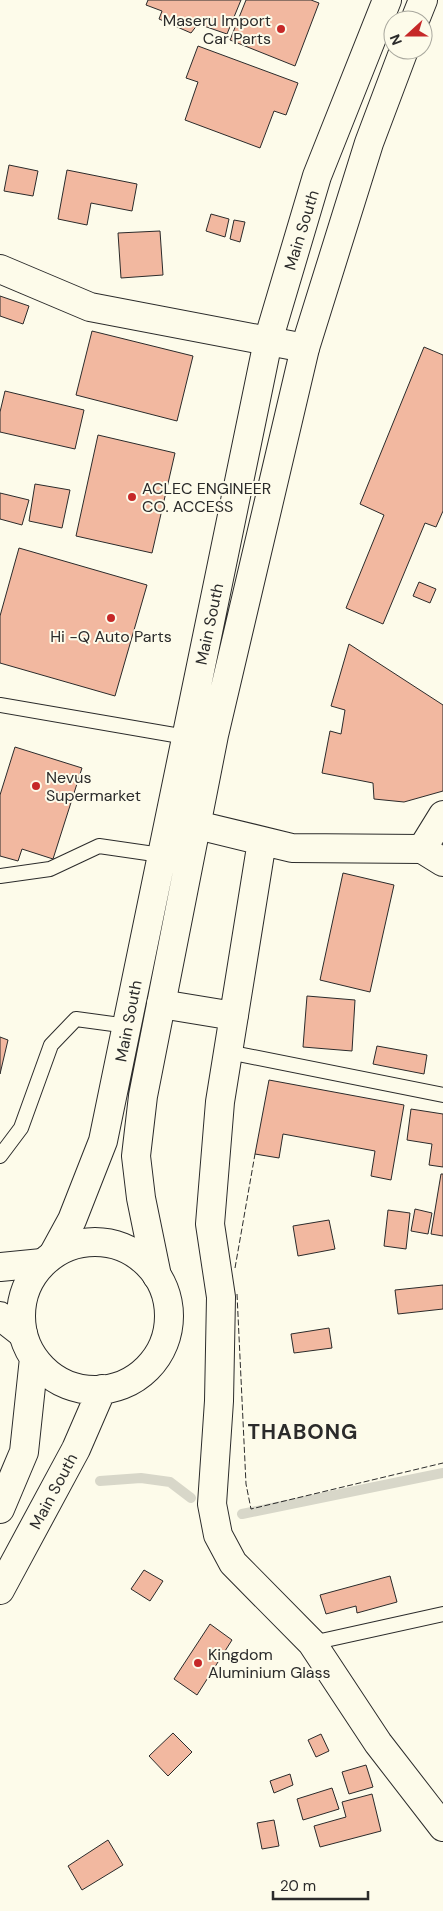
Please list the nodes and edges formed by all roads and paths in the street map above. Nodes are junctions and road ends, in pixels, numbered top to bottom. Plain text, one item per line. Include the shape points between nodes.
1 (387, 0) edge
2 (400, 60) edge
3 (0, 269) edge
4 (268, 341) junction
5 (305, 348) junction
6 (0, 705) edge
7 (186, 737) junction
8 (443, 815) edge
9 (198, 825) junction
10 (262, 841) junction
11 (161, 855) junction
12 (433, 855) edge
13 (0, 876) edge
14 (162, 1004) junction
15 (234, 1016) junction
16 (128, 1026) junction
17 (228, 1052) junction
18 (443, 1095) edge
19 (0, 1156) edge
20 (48, 1258) junction
21 (0, 1268) edge
22 (157, 1276) junction
23 (0, 1316) edge
24 (29, 1346) junction
25 (102, 1390) junction
26 (0, 1510) edge
27 (0, 1590) edge
28 (443, 1614) edge
29 (312, 1643) junction
30 (440, 1819) edge

1 - 4 main road, Main South via 317,176
2 - 5 main road, Main South via 369,143
3 - 4 main road via 90,307
4 - 5 main road
4 - 7 main road, Main South
5 - 9 main road, Main South via 214,734
6 - 7 lane
7 - 11 main road, Main South
8 - 12 main road
9 - 10 main road
9 - 14 main road, Main South
10 - 12 main road via 292,848
10 - 15 main road
11 - 13 lane via 99,846 50,869
11 - 16 main road, Main South
14 - 15 main road
14 - 22 main road, Main South via 143,1096 136,1156
15 - 17 main road
16 - 19 lane via 76,1020 51,1046 21,1128
16 - 20 main road, Main South via 104,1142 72,1220
17 - 18 lane
17 - 29 main road via 220,1102 210,1224 221,1297 219,1402 212,1504 218,1535 233,1563
20 - 21 main road
20 - 22 main road, Main South via 76,1244 99,1241 122,1246 142,1258
20 - 24 main road, Main South via 30,1278 23,1296 21,1316
22 - 25 main road, Main South via 166,1296 168,1317 165,1338 156,1357 142,1373 123,1384
23 - 24 main road
24 - 25 main road, Main South via 48,1372 64,1383
24 - 26 main road, Main South via 24,1452
25 - 27 main road, Main South via 76,1449
28 - 29 lane
29 - 30 main road via 378,1744

